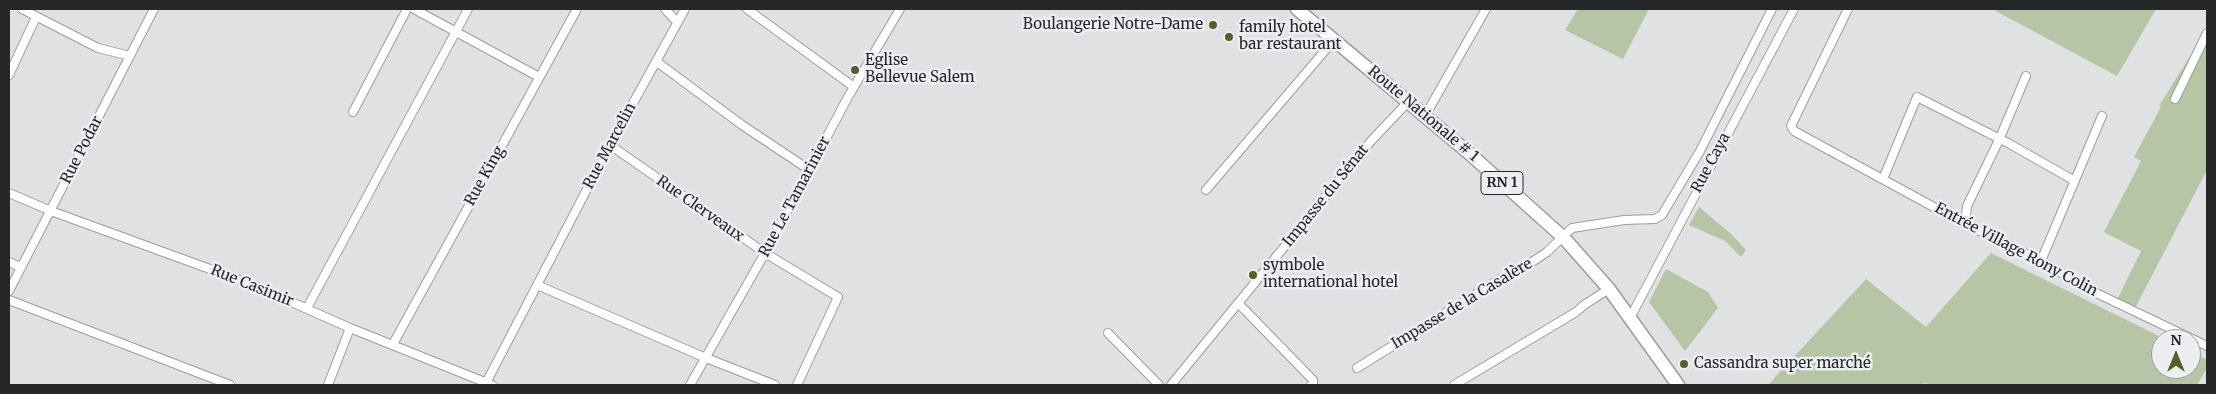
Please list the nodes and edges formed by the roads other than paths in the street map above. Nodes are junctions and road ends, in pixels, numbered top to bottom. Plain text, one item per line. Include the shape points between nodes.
1 (22, 9) edge
2 (154, 9) edge
3 (407, 9) edge
4 (414, 9) edge
5 (468, 9) edge
6 (577, 9) edge
7 (664, 9) edge
8 (686, 9) edge
9 (747, 9) edge
10 (900, 9) edge
11 (1297, 9) edge
12 (1486, 9) edge
13 (1772, 9) edge
14 (1794, 9) edge
15 (1848, 9) edge
16 (36, 16) junction
17 (677, 22) junction
18 (456, 32) junction
19 (2207, 34) edge
20 (1334, 40) junction
21 (130, 56) junction
22 (657, 62) junction
23 (9, 75) edge
24 (2026, 76) dead end
25 (539, 77) junction
26 (854, 88) junction
27 (2175, 99) dead end
28 (1408, 102) junction
29 (352, 112) dead end
30 (1425, 116) junction
31 (2102, 116) dead end
32 (1999, 140) junction
33 (610, 145) junction
34 (808, 170) junction
35 (1883, 179) junction
36 (2075, 182) junction
37 (1206, 190) dead end
38 (9, 193) edge
39 (51, 211) junction
40 (1965, 224) junction
41 (1564, 238) junction
42 (765, 254) junction
43 (2041, 260) junction
44 (9, 262) edge
45 (20, 267) junction
46 (537, 285) junction
47 (1609, 289) junction
48 (9, 291) edge
49 (9, 300) edge
50 (1238, 303) junction
51 (307, 308) junction
52 (1630, 318) junction
53 (350, 328) junction
54 (1108, 333) dead end
55 (394, 344) junction
56 (2207, 346) edge
57 (706, 358) junction
58 (1357, 368) dead end
59 (489, 384) edge
60 (230, 385) edge
61 (328, 385) edge
62 (690, 385) edge
63 (775, 385) edge
64 (797, 385) edge
65 (1159, 385) edge
66 (1171, 385) edge
67 (1311, 385) edge
68 (1454, 385) edge
69 (1678, 385) edge

1 - 16 street
2 - 21 street, Rue Podar
3 - 29 street
4 - 18 street
5 - 18 street
6 - 25 street, Rue King
7 - 17 street
8 - 17 street, Rue Marcelin
9 - 26 street
10 - 26 street, Rue Le Tamarinier
11 - 20 main road, Route Nationale # 1 / RN 1
12 - 30 street
13 - 41 street, Impasse de la Casalère via 1700,151 1662,215 1655,220 1580,226 1572,228
14 - 52 street, Rue Caya
15 - 35 street, Entrée Village Rony Colin via 1792,126 1794,131
16 - 21 street via 98,48
16 - 23 street
17 - 22 street, Rue Marcelin
18 - 25 street
18 - 51 street
19 - 27 street
20 - 28 main road, Route Nationale # 1 / RN 1
20 - 37 street
21 - 39 street, Rue Podar
22 - 33 street, Rue Marcelin
22 - 34 street
24 - 32 street
25 - 55 street, Rue King
26 - 34 street, Rue Le Tamarinier
28 - 30 main road, Route Nationale # 1 / RN 1
28 - 50 street, Impasse du Sénat via 1371,141
30 - 41 main road, Route Nationale # 1 / RN 1
31 - 36 street
32 - 35 street via 1917,97
32 - 36 street
32 - 40 street via 1967,206
33 - 42 street, Rue Clerveaux
33 - 46 street, Rue Marcelin
34 - 42 street, Rue Le Tamarinier
35 - 40 street, Entrée Village Rony Colin
36 - 43 street
38 - 39 street, Rue Casimir
39 - 45 street, Rue Podar
39 - 51 street, Rue Casimir via 251,284
40 - 43 street, Entrée Village Rony Colin
41 - 47 main road, Route Nationale # 1 / RN 1
41 - 58 street, Impasse de la Casalère via 1526,266
42 - 57 street, Rue Le Tamarinier
42 - 64 street, Rue Clerveaux via 838,297
43 - 56 street, Entrée Village Rony Colin via 2092,291
44 - 45 street
45 - 48 street, Rue Podar
46 - 57 street
46 - 59 street, Rue Marcelin
47 - 52 main road, Route Nationale # 1 / RN 1
47 - 68 street
49 - 60 street
50 - 66 street, Impasse du Sénat
50 - 67 street via 1313,380
51 - 53 street, Rue Casimir
52 - 69 main road, Route Nationale # 1 / RN 1
53 - 55 street, Rue Casimir
53 - 61 street
54 - 65 street
55 - 59 street, Rue Casimir
57 - 62 street, Rue Le Tamarinier
57 - 63 street

